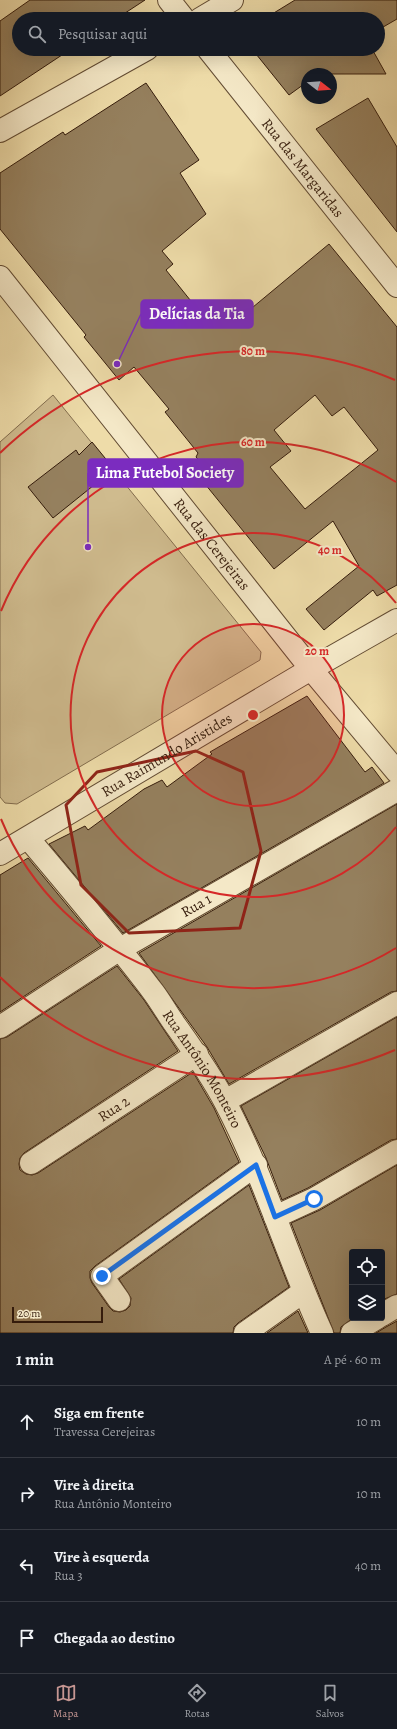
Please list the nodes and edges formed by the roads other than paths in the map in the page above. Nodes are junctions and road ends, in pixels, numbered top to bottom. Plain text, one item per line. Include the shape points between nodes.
1 (169, 0) edge
2 (232, 0) edge
3 (178, 12) edge
4 (212, 12) edge
5 (134, 56) edge
6 (214, 56) edge
7 (0, 131) edge
8 (389, 262) edge
9 (0, 277) edge
10 (397, 286) edge
11 (397, 620) edge
12 (311, 669) junction
13 (397, 772) edge
14 (397, 790) edge
15 (28, 838) junction
16 (2, 849) edge
17 (120, 949) junction
18 (397, 1003) edge
19 (0, 1027) edge
20 (197, 1054) junction
21 (225, 1101) junction
22 (397, 1151) edge
23 (31, 1163) dead end
24 (256, 1165) junction
25 (275, 1217) junction
26 (303, 1292) junction
27 (119, 1300) dead end
28 (397, 1306) edge
29 (385, 1313) edge
30 (372, 1321) edge
31 (245, 1333) edge
32 (322, 1333) edge
33 (352, 1333) edge

1 - 3 street
2 - 4 street
5 - 7 street
6 - 8 street, Rua das Margaridas
8 - 10 street, Rua das Margaridas
9 - 12 street, Rua das Cerejeiras
11 - 12 street, Rua Raimundo Aristides
12 - 13 street, Rua das Cerejeiras
12 - 15 street, Rua Raimundo Aristides
14 - 17 street, Rua 1
15 - 16 street, Rua Raimundo Aristides
15 - 17 street, Rua Antônio Monteiro
17 - 19 street, Rua 1
17 - 20 street, Rua Antônio Monteiro
18 - 21 street
20 - 21 street, Rua Antônio Monteiro
20 - 23 street, Rua 2
21 - 24 street, Rua Antônio Monteiro
22 - 25 street via 314,1199
24 - 25 street, Rua Antônio Monteiro
24 - 27 street via 102,1276
25 - 26 street, Rua Antônio Monteiro
26 - 31 street
26 - 32 street, Rua Antônio Monteiro
28 - 29 street
30 - 33 street

